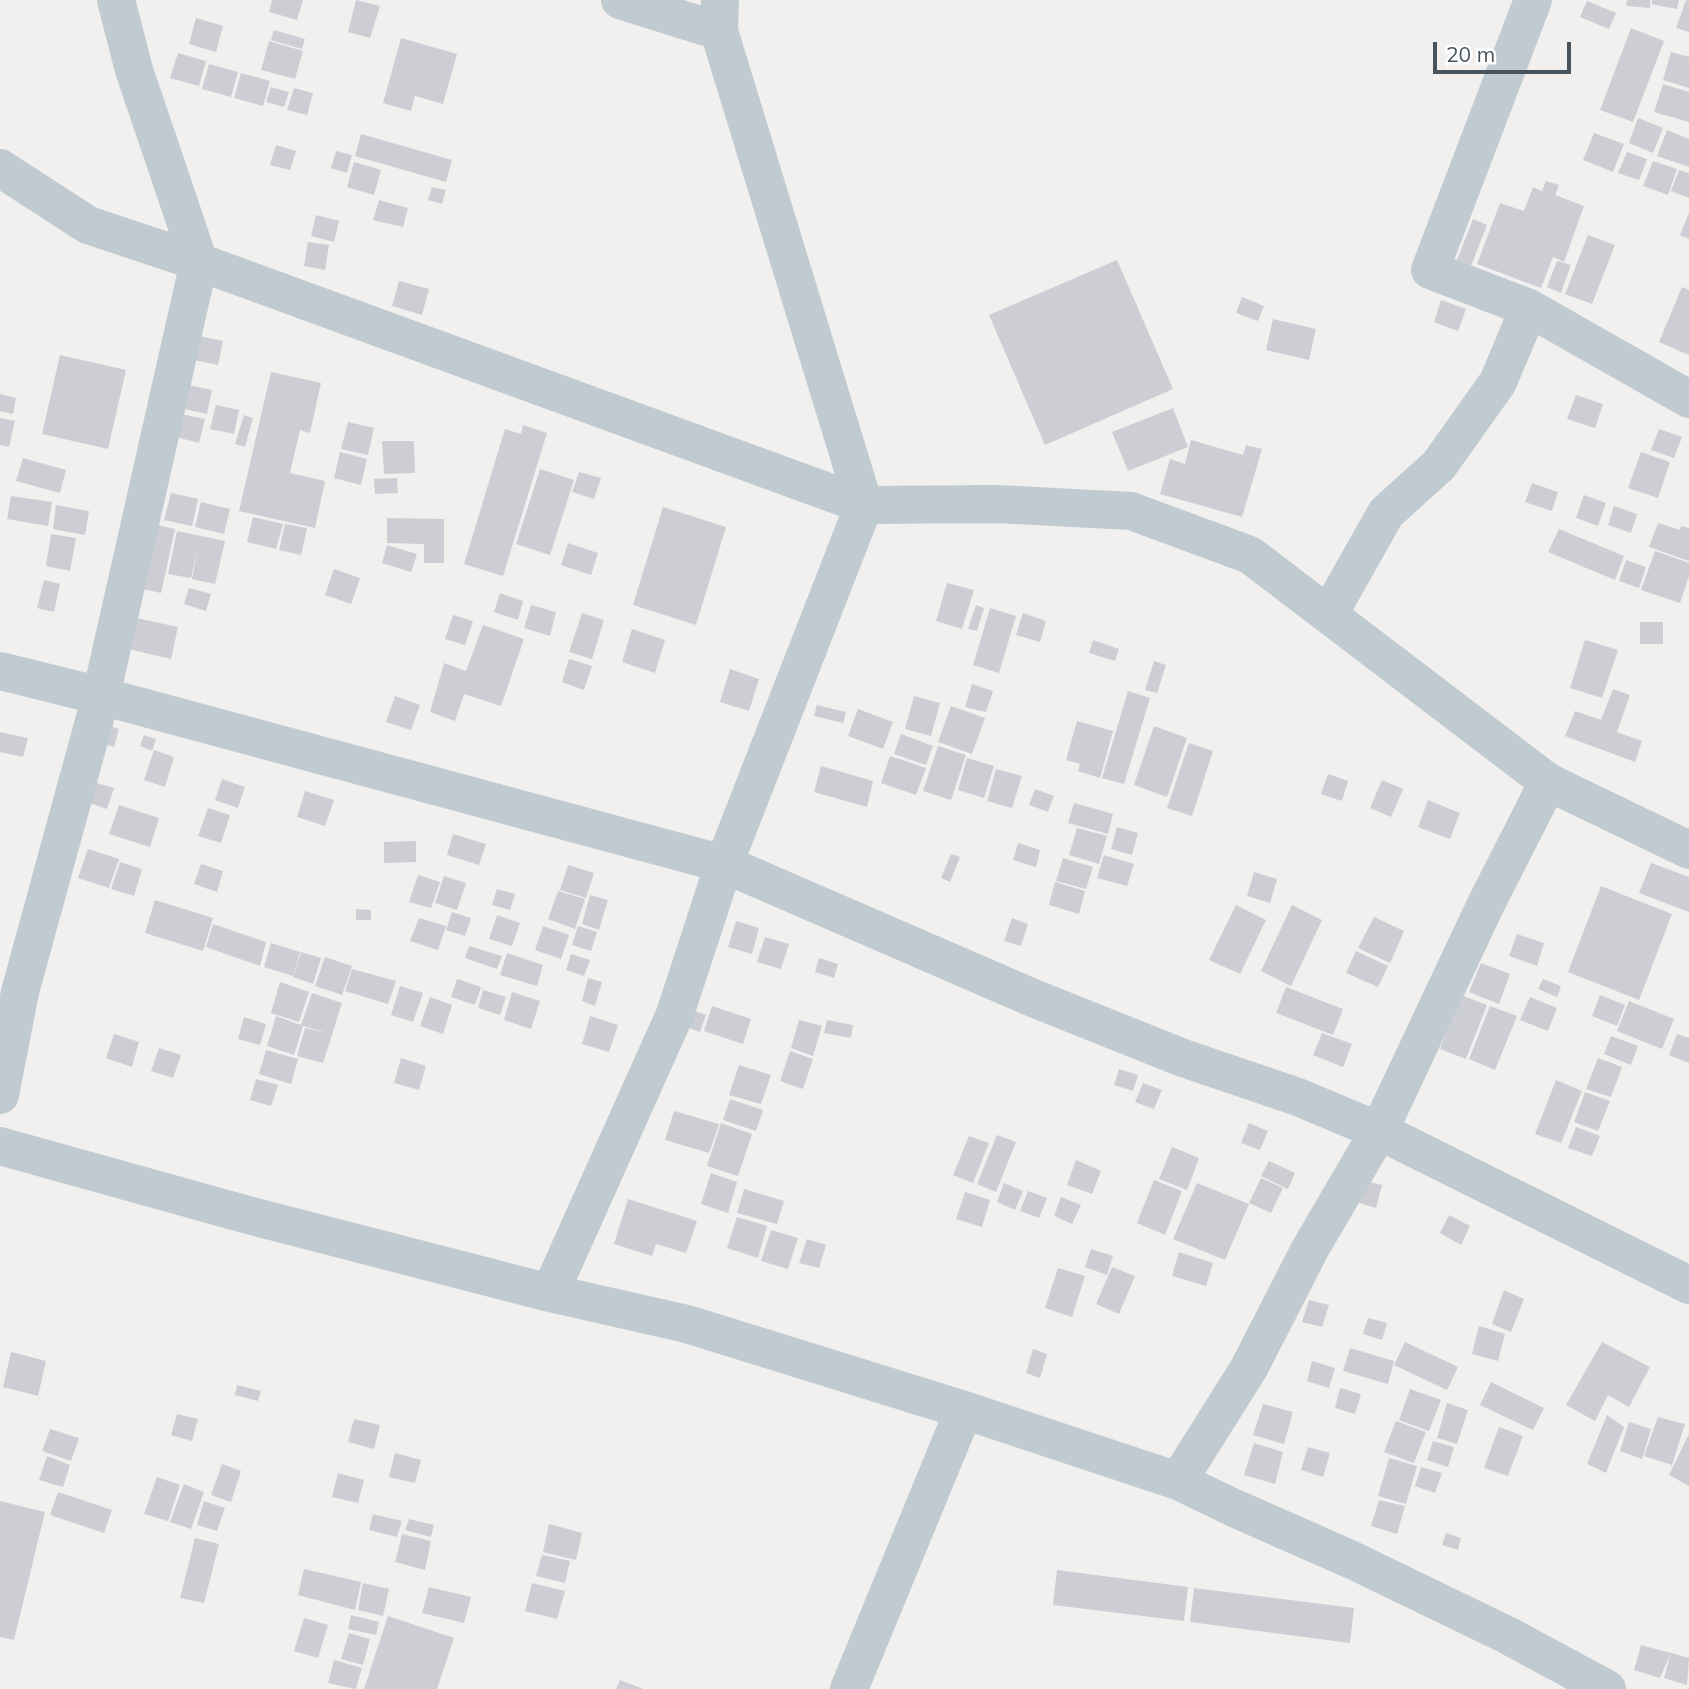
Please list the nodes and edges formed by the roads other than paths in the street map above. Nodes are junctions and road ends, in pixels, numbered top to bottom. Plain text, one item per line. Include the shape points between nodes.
1 (116, 0) edge
2 (620, 0) edge
3 (1533, 0) edge
4 (720, 16) edge
5 (0, 168) edge
6 (200, 262) junction
7 (1530, 308) junction
8 (1689, 399) edge
9 (864, 505) junction
10 (1329, 614) junction
11 (0, 671) edge
12 (101, 696) junction
13 (1548, 782) junction
14 (1689, 850) edge
15 (724, 864) junction
16 (0, 1095) edge
17 (1378, 1131) junction
18 (0, 1146) edge
19 (1689, 1284) edge
20 (550, 1293) junction
21 (964, 1410) junction
22 (1178, 1481) junction
23 (849, 1689) edge
24 (1607, 1689) edge

1 - 6 street via 134,70
2 - 4 street
3 - 7 street via 1430,270
4 - 9 street
5 - 6 street via 88,225
6 - 9 street
6 - 12 street
7 - 8 street
7 - 10 street via 1498,382 1439,465 1386,513
9 - 10 street via 997,504 1131,511 1250,555
9 - 15 street
10 - 13 street
11 - 12 street
12 - 15 street
12 - 16 street via 20,992
13 - 14 street
13 - 17 street
15 - 17 street via 1033,998
15 - 20 street via 675,1014
17 - 19 street
17 - 22 street via 1249,1368
18 - 20 street
20 - 21 street via 687,1324
21 - 22 street
21 - 23 street
22 - 24 street via 1507,1635

